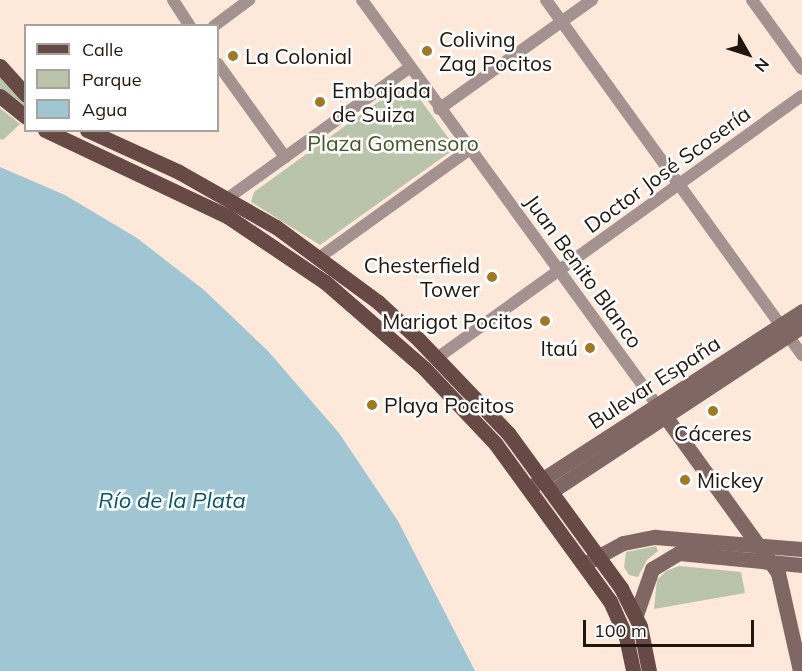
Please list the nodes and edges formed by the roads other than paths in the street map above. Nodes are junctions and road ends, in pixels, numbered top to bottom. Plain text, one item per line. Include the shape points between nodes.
1 (172, 0) edge
2 (249, 0) edge
3 (362, 0) edge
4 (546, 0) edge
5 (592, 0) edge
6 (752, 0) edge
7 (562, 22) junction
8 (189, 24) edge
9 (217, 24) edge
10 (219, 65) edge
11 (0, 66) edge
12 (409, 68) junction
13 (802, 69) edge
14 (24, 93) edge
15 (0, 96) edge
16 (802, 96) edge
17 (439, 109) junction
18 (24, 115) edge
19 (49, 132) edge
20 (91, 132) edge
21 (469, 150) junction
22 (285, 157) junction
23 (680, 184) junction
24 (228, 198) junction
25 (320, 257) junction
26 (558, 271) junction
27 (802, 311) edge
28 (802, 326) edge
29 (784, 330) junction
30 (802, 355) edge
31 (438, 358) junction
32 (661, 411) junction
33 (548, 484) junction
34 (529, 488) junction
35 (759, 544) junction
36 (802, 549) edge
37 (598, 555) junction
38 (772, 562) junction
39 (584, 564) junction
40 (802, 565) edge
41 (636, 615) junction
42 (633, 671) edge
43 (648, 671) edge
44 (800, 671) edge

1 - 8 street
2 - 9 street
3 - 12 street, Juan Benito Blanco
4 - 7 street
5 - 7 street
6 - 13 street
7 - 17 street
7 - 23 street
10 - 22 street
11 - 14 main road
12 - 17 street, Juan Benito Blanco
12 - 22 street
15 - 18 main road
16 - 23 street, Doctor José Scosería
17 - 21 street, Juan Benito Blanco
19 - 34 main road via 196,198 325,282 437,380 495,443
20 - 24 main road
21 - 25 street
21 - 26 street, Juan Benito Blanco
22 - 24 street
23 - 26 street, Doctor José Scosería
23 - 29 street
24 - 25 main road
25 - 31 main road via 378,302
26 - 31 street, Doctor José Scosería
26 - 32 street, Juan Benito Blanco
27 - 29 street, Bulevar España
28 - 29 street, Bulevar España
29 - 30 street
29 - 32 street, Bulevar España
31 - 33 main road
32 - 33 street, Bulevar España
32 - 35 street, Juan Benito Blanco
33 - 34 street, Bulevar España
33 - 37 main road
34 - 39 main road
35 - 36 street
35 - 37 street via 655,537 623,543
35 - 38 street, Juan Benito Blanco
37 - 39 street
37 - 41 main road
38 - 40 street
38 - 41 street via 672,555 658,562 648,575
38 - 44 street, Juan Benito Blanco via 784,592
39 - 42 main road via 616,612
41 - 43 main road

